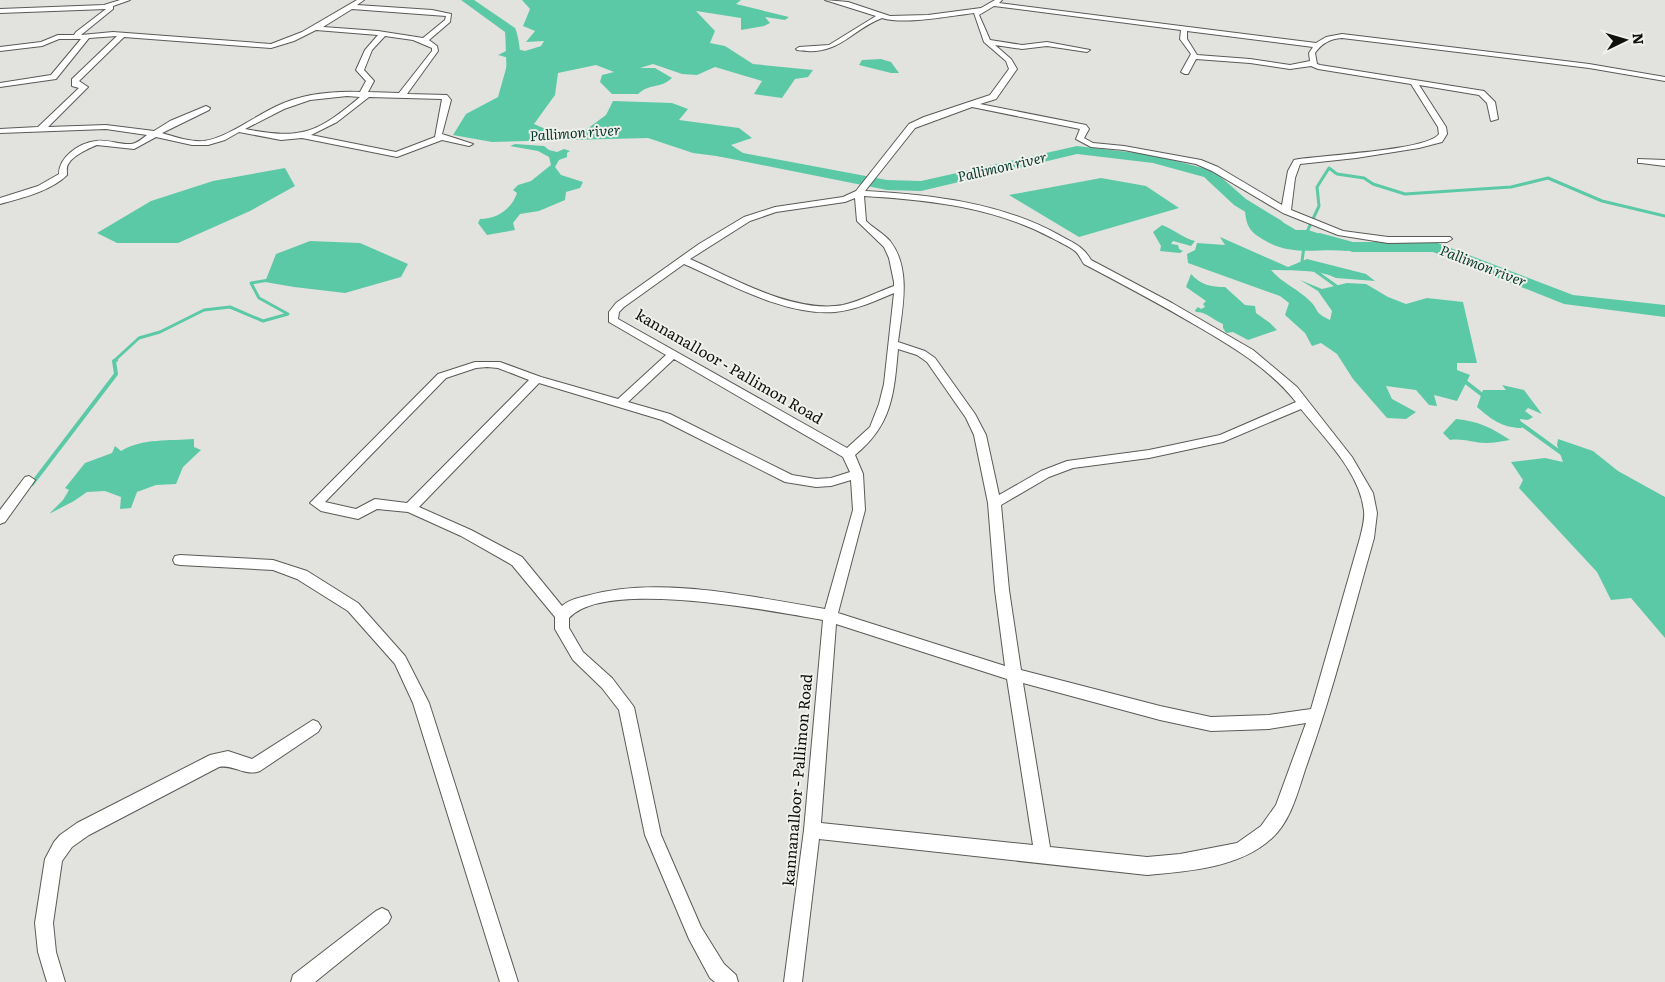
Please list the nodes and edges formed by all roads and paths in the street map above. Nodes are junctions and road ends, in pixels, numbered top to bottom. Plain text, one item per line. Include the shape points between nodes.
1 (127, 0) edge
2 (361, 0) edge
3 (828, 0) edge
4 (997, 2) edge
5 (107, 6) junction
6 (351, 7) junction
7 (980, 10) junction
8 (0, 11) edge
9 (881, 16) junction
10 (313, 28) junction
11 (1184, 29) junction
12 (383, 34) junction
13 (122, 35) junction
14 (77, 37) junction
15 (86, 37) junction
16 (425, 40) junction
17 (987, 42) junction
18 (1316, 45) junction
19 (0, 49) edge
20 (799, 49) dead end
21 (1087, 50) dead end
22 (1193, 57) junction
23 (1314, 63) junction
24 (1184, 72) dead end
25 (1665, 79) edge
26 (1413, 81) junction
27 (0, 85) edge
28 (365, 94) junction
29 (402, 95) junction
30 (968, 104) junction
31 (206, 108) dead end
32 (1494, 119) dead end
33 (41, 128) junction
34 (238, 130) junction
35 (0, 131) edge
36 (154, 134) junction
37 (301, 135) junction
38 (441, 137) junction
39 (469, 144) dead end
40 (1641, 161) dead end
41 (1665, 162) edge
42 (862, 191) junction
43 (0, 201) edge
44 (1286, 211) junction
45 (1447, 239) dead end
46 (683, 260) junction
47 (899, 287) junction
48 (893, 344) junction
49 (674, 354) junction
50 (537, 379) junction
51 (620, 403) junction
52 (1304, 403) junction
53 (848, 454) junction
54 (857, 474) junction
55 (29, 480) dead end
56 (994, 503) junction
57 (410, 508) junction
58 (0, 519) edge
59 (180, 560) dead end
60 (562, 616) junction
61 (830, 616) junction
62 (1014, 675) junction
63 (1317, 714) junction
64 (313, 727) dead end
65 (812, 830) junction
66 (1043, 855) junction
67 (382, 917) dead end
68 (56, 982) edge
69 (300, 982) edge
70 (510, 982) edge
71 (729, 982) edge
72 (793, 982) edge

1 - 5 street
2 - 6 street
3 - 9 street
4 - 7 street
4 - 11 street
5 - 8 street
5 - 14 street via 112,8
6 - 10 street
6 - 16 street via 449,15 448,21
7 - 9 street via 928,17
7 - 17 street via 976,14
9 - 20 street via 864,23 829,47
10 - 12 street
10 - 13 street via 271,46
11 - 18 street
11 - 22 street via 1183,40
12 - 16 street
12 - 28 street via 368,49 360,70 370,81
13 - 15 street via 108,33
13 - 33 street via 75,81 84,87
14 - 15 street
14 - 19 street via 58,37 42,44
15 - 27 street via 53,77
16 - 29 street via 435,47 435,51
17 - 21 street via 1018,46 1047,44
17 - 30 street via 1010,60 1013,69 992,97
18 - 23 street via 1312,53
18 - 25 street via 1330,37 1349,37 1589,66
22 - 23 street via 1290,67
22 - 24 street
23 - 26 street via 1314,66 1322,68
26 - 32 street via 1481,93 1491,102
26 - 44 street via 1442,127 1443,134 1439,140 1362,155 1297,162
28 - 29 street
28 - 34 street via 328,95 295,101
28 - 37 street via 335,120
29 - 38 street via 446,98 438,132
30 - 42 street via 912,126
30 - 44 street via 1083,127 1080,139 1086,144 1198,162
31 - 36 street
33 - 35 street
33 - 36 street via 106,127
34 - 36 street via 198,143
34 - 37 street via 288,137
36 - 43 street via 132,147 90,145 67,159 63,165 63,176 27,193
37 - 38 street via 397,155
38 - 39 street
40 - 41 street
42 - 46 street, kannanalloor - Pallimon Road via 845,199 775,210 747,219
42 - 47 street via 862,221 890,248
42 - 52 street via 972,207 1026,222 1080,250 1087,262 1249,352
44 - 45 street via 1360,237
46 - 47 street via 777,300 813,309 854,305
46 - 49 street, kannanalloor - Pallimon Road via 620,304 613,320
47 - 48 street
48 - 53 street via 892,377 887,400 876,426
48 - 56 street via 932,360 970,417 982,441
49 - 51 street
49 - 53 street, kannanalloor - Pallimon Road
50 - 51 street
50 - 57 street
50 - 57 street via 500,365 487,364 442,376 316,503 358,514 375,504
51 - 54 street via 666,417 788,479 831,482
52 - 56 street via 1222,438 1149,454 1071,464 1045,474
52 - 63 street via 1348,460 1367,493 1370,513 1367,538
53 - 54 street, kannanalloor - Pallimon Road
54 - 61 street, kannanalloor - Pallimon Road via 859,510
55 - 58 street
56 - 62 street
57 - 60 street via 517,561
59 - 70 street via 273,565 302,575 353,607 400,660 421,703
60 - 61 street via 571,606 595,599 662,593 740,600
60 - 71 street via 562,629 578,656 607,683 626,707 653,835 695,933 717,971
61 - 62 street
61 - 65 street, kannanalloor - Pallimon Road
62 - 63 street via 1211,724 1269,722
62 - 66 street
63 - 66 street via 1283,809 1267,832 1240,851 1147,866
64 - 68 street via 254,766 232,758 216,760 120,808 66,841 54,859 44,923 47,952
65 - 66 street
65 - 72 street, kannanalloor - Pallimon Road
67 - 69 street

